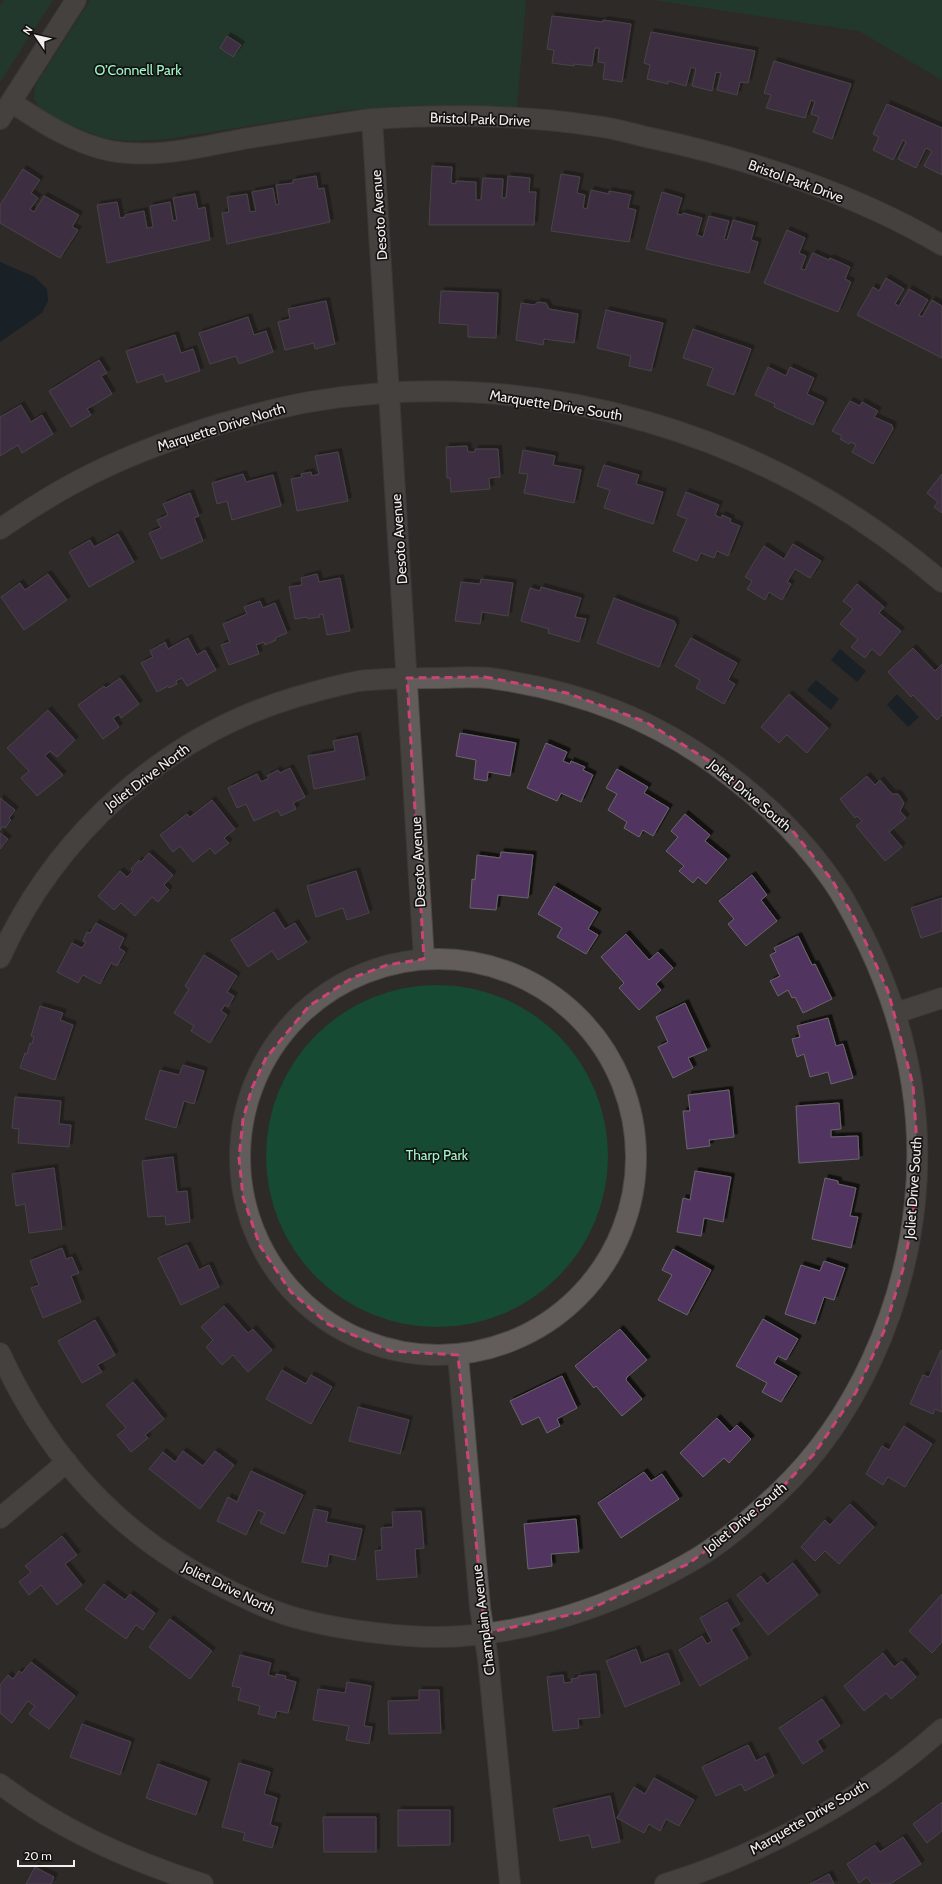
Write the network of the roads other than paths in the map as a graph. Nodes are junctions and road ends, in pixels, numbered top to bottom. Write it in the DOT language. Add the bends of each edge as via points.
graph roads {
  1 [pos="76,0"];
  2 [pos="5,111"];
  3 [pos="372,118"];
  4 [pos="942,246"];
  5 [pos="390,393"];
  6 [pos="0,529"];
  7 [pos="942,582"];
  8 [pos="407,678"];
  9 [pos="0,958"];
  10 [pos="424,959"];
  11 [pos="942,998"];
  12 [pos="896,1013"];
  13 [pos="0,1353"];
  14 [pos="458,1355"];
  15 [pos="67,1462"];
  16 [pos="0,1518"];
  17 [pos="485,1633"];
  18 [pos="942,1729"];
  19 [pos="0,1784"];
  20 [pos="203,1884"];
  21 [pos="510,1884"];
  22 [pos="665,1884"];
  1 -- 2 [label="street"];
  2 -- 3 [label="street, Bristol Park Drive" via="111,151 146,153 194,148"];
  3 -- 4 [label="street, Bristol Park Drive" via="508,118 595,126 675,143 736,159 812,185 899,223"];
  3 -- 5 [label="street, Desoto Avenue"];
  5 -- 6 [label="street, Marquette Drive North" via="313,401 245,417 184,436 78,480"];
  5 -- 7 [label="street, Marquette Drive South" via="445,391 538,399 586,406 686,433 767,466 838,505 883,535"];
  5 -- 8 [label="street, Desoto Avenue"];
  8 -- 9 [label="street, Joliet Drive North" via="330,687 276,703 237,720 176,753 98,814 79,835 30,901"];
  8 -- 10 [label="street, Desoto Avenue"];
  8 -- 12 [label="street, Joliet Drive South" via="485,677 567,693 646,722 711,762 792,830 832,880 855,919"];
  10 -- 14 [label="street" via="462,960 500,968 547,991 589,1027 618,1073 635,1130 633,1195 620,1236 596,1278 552,1320 500,1346"];
  10 -- 14 [label="street" via="387,965 352,978 309,1006 266,1058 252,1088 243,1119 239,1158 243,1197 260,1246 291,1292 328,1324 390,1351"];
  11 -- 12 [label="street"];
  12 -- 17 [label="street, Joliet Drive South" via="913,1085 917,1118 918,1159 912,1224 903,1269 884,1331 856,1392 814,1454 786,1485 730,1534 688,1564 583,1612 544,1623"];
  13 -- 15 [label="street, Joliet Drive North" via="27,1404"];
  14 -- 17 [label="street, Champlain Avenue" via="480,1608"];
  15 -- 16 [label="street"];
  15 -- 17 [label="street, Joliet Drive North" via="82,1483 111,1512 149,1543 192,1572 241,1597 291,1616 354,1631 419,1637"];
  17 -- 21 [label="street, Champlain Avenue"];
  18 -- 22 [label="street, Marquette Drive South" via="852,1796 804,1824 725,1863"];
  19 -- 20 [label="street" via="57,1822 96,1842 141,1863"];
}
